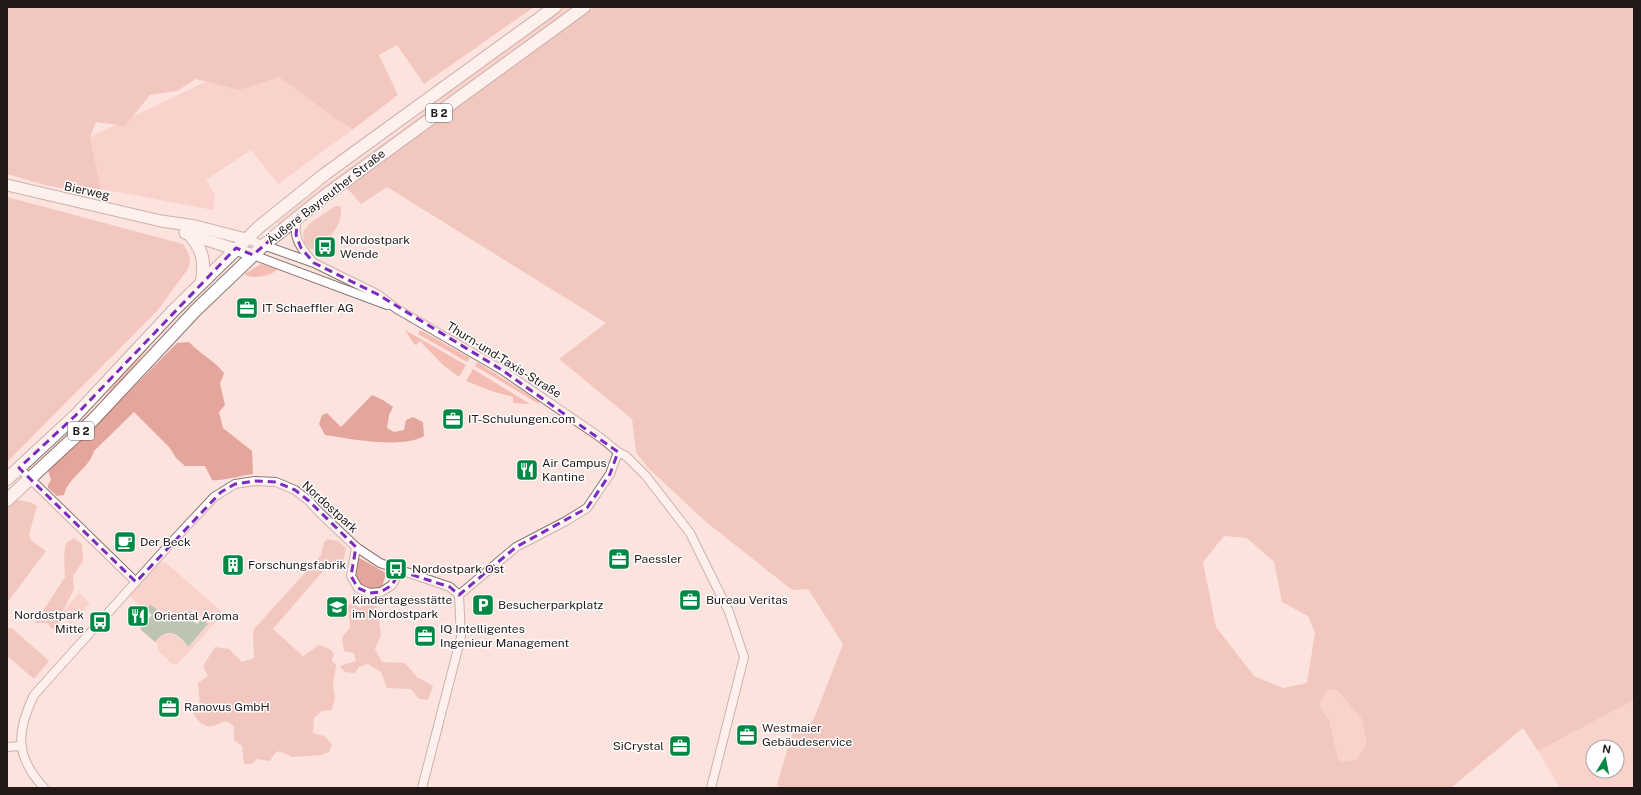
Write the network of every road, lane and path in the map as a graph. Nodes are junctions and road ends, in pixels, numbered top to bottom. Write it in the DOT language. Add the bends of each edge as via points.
graph roads {
  1 [pos="555,7"];
  2 [pos="584,7"];
  3 [pos="7,185"];
  4 [pos="298,216"];
  5 [pos="160,222"];
  6 [pos="190,235"];
  7 [pos="246,238"];
  8 [pos="265,244"];
  9 [pos="236,248"];
  10 [pos="253,255"];
  11 [pos="314,263"];
  12 [pos="202,282"];
  13 [pos="397,309"];
  14 [pos="618,452"];
  15 [pos="18,468"];
  16 [pos="7,479"];
  17 [pos="29,480"];
  18 [pos="7,500"];
  19 [pos="356,547"];
  20 [pos="400,571"];
  21 [pos="136,582"];
  22 [pos="459,594"];
  23 [pos="20,746"];
  24 [pos="7,747"];
  25 [pos="44,788"];
  26 [pos="422,788"];
  27 [pos="711,788"];
  1 -- 7 [label="main road, Äußere Bayreuther Straße / B 2" via="325,174"];
  2 -- 4 [label="main road, Äußere Bayreuther Straße / B 2"];
  3 -- 5 [label="main road, Bierweg"];
  4 -- 8 [label="main road, Äußere Bayreuther Straße / B 2"];
  4 -- 11 [label="street" via="297,242"];
  5 -- 6 [label="main road, Bierweg"];
  5 -- 7 [label="main road, Bierweg" via="195,226"];
  6 -- 9 [label="main road, Bierweg"];
  6 -- 12 [label="main road" via="199,246 203,257"];
  7 -- 8 [label="street, Bierweg"];
  7 -- 9 [label="main road, Äußere Bayreuther Straße / B 2"];
  8 -- 10 [label="main road, Äußere Bayreuther Straße / B 2"];
  8 -- 11 [label="street, Thurn-und-Taxis-Straße"];
  9 -- 10 [label="main road, Bierweg"];
  9 -- 12 [label="main road, Äußere Bayreuther Straße / B 2"];
  10 -- 13 [label="street, Thurn-und-Taxis-Straße"];
  10 -- 17 [label="main road, Äußere Bayreuther Straße / B 2" via="196,310 92,421"];
  11 -- 13 [label="street, Thurn-und-Taxis-Straße" via="377,294"];
  12 -- 15 [label="main road, Äußere Bayreuther Straße / B 2" via="83,408"];
  13 -- 14 [label="street, Thurn-und-Taxis-Straße" via="502,370"];
  14 -- 22 [label="street" via="610,474 587,508 516,547"];
  14 -- 27 [label="street, Thurn-und-Taxis-Straße" via="626,456 646,476 690,533 729,612 744,657"];
  15 -- 16 [label="main road, Äußere Bayreuther Straße / B 2"];
  15 -- 17 [label="street"];
  17 -- 18 [label="main road, Äußere Bayreuther Straße / B 2"];
  17 -- 21 [label="street"];
  19 -- 20 [label="street, Nordostpark"];
  19 -- 20 [label="street, Nordostpark" via="351,576 358,588 369,593 381,592 392,585"];
  19 -- 21 [label="street, Nordostpark" via="295,490 276,482 255,481 235,484 220,492"];
  20 -- 22 [label="street, Nordostpark" via="450,587"];
  21 -- 23 [label="street, Nordostpark" via="34,695 25,714"];
  22 -- 26 [label="street" via="461,637"];
  23 -- 24 [label="street"];
  23 -- 25 [label="street" via="31,772"];
}
